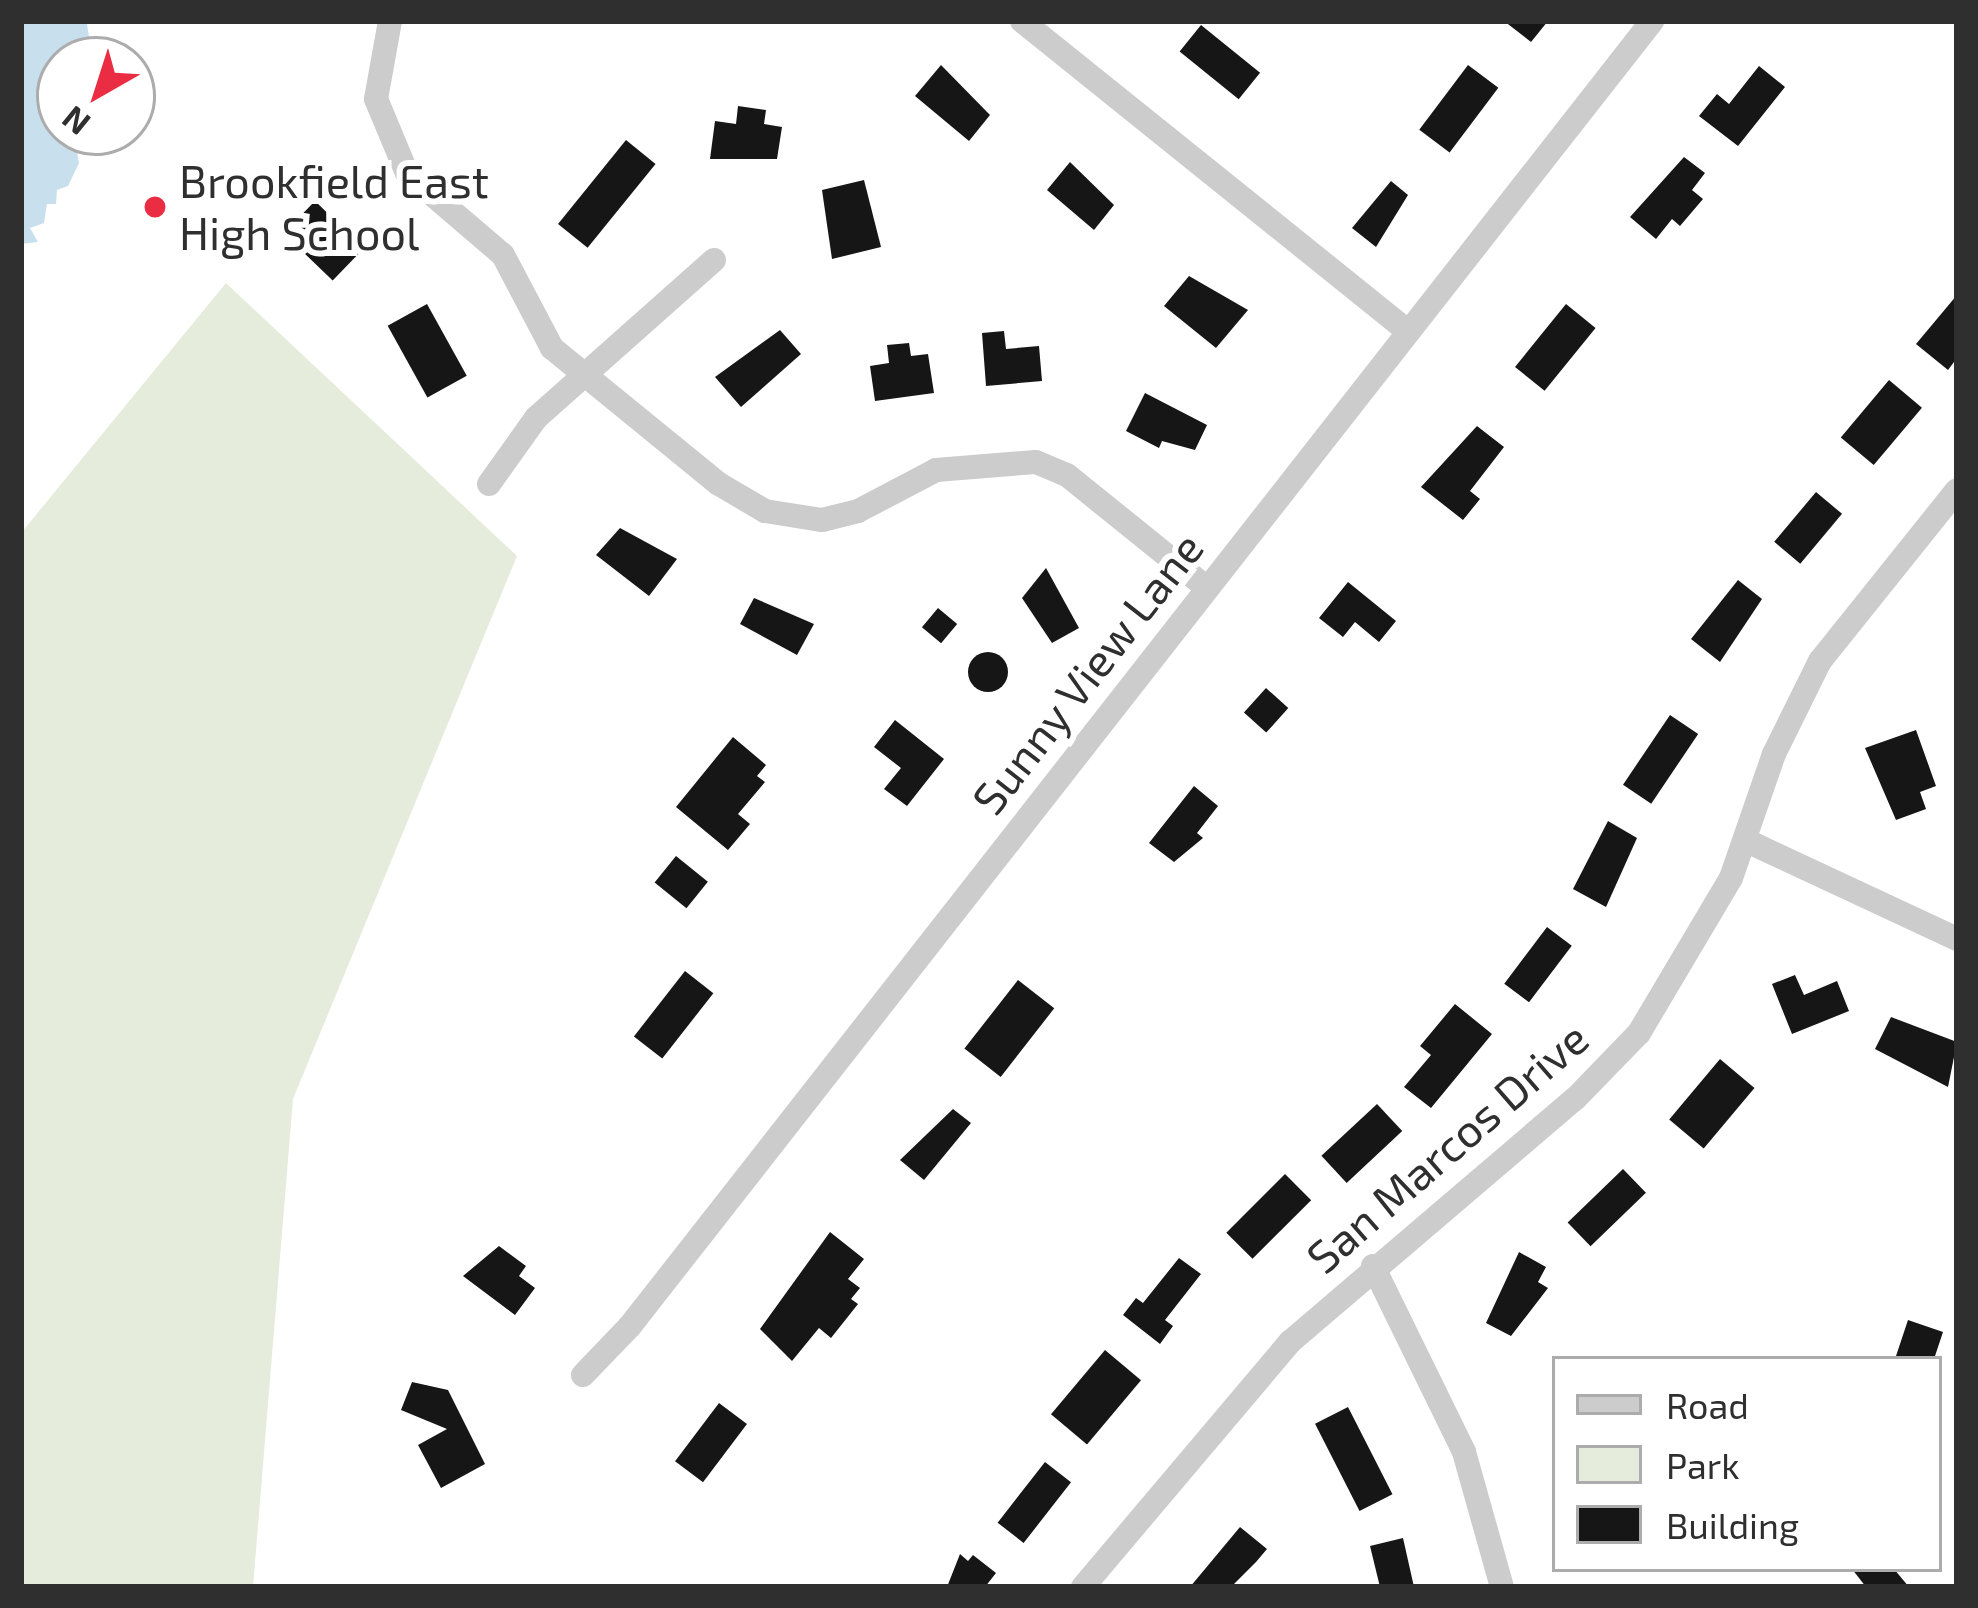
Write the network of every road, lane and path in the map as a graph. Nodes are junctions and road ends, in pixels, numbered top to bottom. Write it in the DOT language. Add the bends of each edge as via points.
graph roads {
  1 [pos="391,21"];
  2 [pos="1022,21"];
  3 [pos="1652,21"];
  4 [pos="714,260"];
  5 [pos="1407,330"];
  6 [pos="581,375"];
  7 [pos="490,484"];
  8 [pos="1957,490"];
  9 [pos="1207,588"];
  10 [pos="1747,841"];
  11 [pos="1957,939"];
  12 [pos="1373,1266"];
  13 [pos="583,1375"];
  14 [pos="1083,1587"];
  15 [pos="1502,1587"];
  1 -- 6 [label="street" via="375,78 393,152 424,191 503,255 541,336"];
  2 -- 5 [label="street"];
  3 -- 5 [label="street, Sunny View Lane"];
  4 -- 6 [label="street"];
  5 -- 9 [label="street, Sunny View Lane"];
  6 -- 7 [label="street" via="514,443"];
  6 -- 9 [label="street" via="765,512 840,517 936,470 1036,462 1067,476"];
  8 -- 10 [label="street, San Marcos Drive" via="1820,661 1781,737"];
  9 -- 13 [label="street, Sunny View Lane"];
  10 -- 11 [label="street"];
  10 -- 12 [label="street, San Marcos Drive" via="1685,966 1606,1070"];
  12 -- 14 [label="street, San Marcos Drive" via="1240,1398"];
  12 -- 15 [label="street" via="1464,1452"];
}
